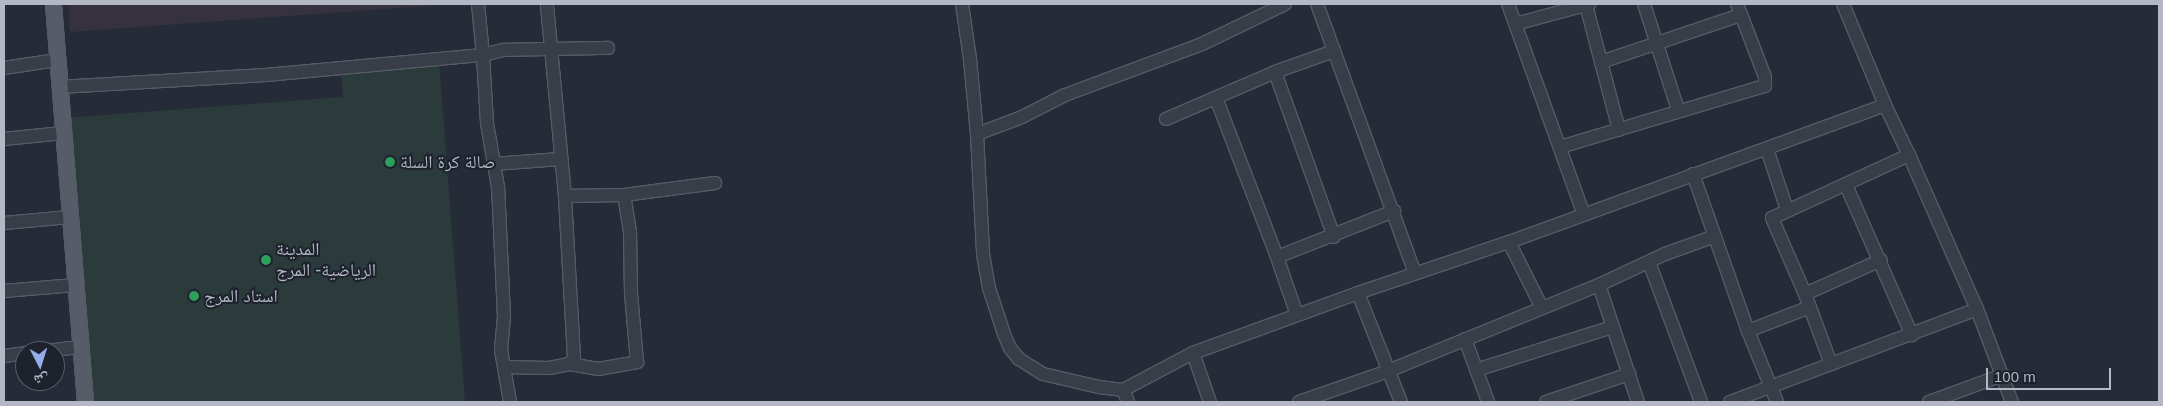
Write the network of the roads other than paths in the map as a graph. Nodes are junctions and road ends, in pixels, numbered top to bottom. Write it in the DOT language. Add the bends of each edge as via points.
graph roads {
  1 [pos="53,4"];
  2 [pos="478,4"];
  3 [pos="547,4"];
  4 [pos="962,4"];
  5 [pos="1285,4"];
  6 [pos="1317,4"];
  7 [pos="1508,4"];
  8 [pos="1588,4"];
  9 [pos="1644,4"];
  10 [pos="1843,4"];
  11 [pos="1739,9"];
  12 [pos="1516,24"];
  13 [pos="1658,44"];
  14 [pos="608,48"];
  15 [pos="552,49"];
  16 [pos="1334,51"];
  17 [pos="483,55"];
  18 [pos="57,60"];
  19 [pos="1601,62"];
  20 [pos="4,68"];
  21 [pos="1275,72"];
  22 [pos="59,87"];
  23 [pos="1216,98"];
  24 [pos="1885,106"];
  25 [pos="1678,110"];
  26 [pos="1166,119"];
  27 [pos="1619,130"];
  28 [pos="63,133"];
  29 [pos="977,134"];
  30 [pos="4,139"];
  31 [pos="1560,147"];
  32 [pos="1767,149"];
  33 [pos="1909,155"];
  34 [pos="560,159"];
  35 [pos="494,164"];
  36 [pos="1693,174"];
  37 [pos="715,183"];
  38 [pos="1846,185"];
  39 [pos="624,195"];
  40 [pos="565,196"];
  41 [pos="1787,210"];
  42 [pos="1394,211"];
  43 [pos="1584,215"];
  44 [pos="70,217"];
  45 [pos="4,223"];
  46 [pos="1334,236"];
  47 [pos="1715,236"];
  48 [pos="1509,242"];
  49 [pos="1277,257"];
  50 [pos="1881,260"];
  51 [pos="1649,262"];
  52 [pos="1415,273"];
  53 [pos="75,285"];
  54 [pos="1599,285"];
  55 [pos="4,291"];
  56 [pos="1358,293"];
  57 [pos="1805,294"];
  58 [pos="1542,308"];
  59 [pos="1810,308"];
  60 [pos="1977,309"];
  61 [pos="1297,316"];
  62 [pos="1612,327"];
  63 [pos="1748,331"];
  64 [pos="1912,335"];
  65 [pos="1466,339"];
  66 [pos="80,347"];
  67 [pos="65,349"];
  68 [pos="1193,353"];
  69 [pos="570,364"];
  70 [pos="1831,364"];
  71 [pos="504,367"];
  72 [pos="1476,370"];
  73 [pos="1388,371"];
  74 [pos="1629,374"];
  75 [pos="2003,375"];
  76 [pos="1770,386"];
  77 [pos="1123,390"];
  78 [pos="1332,390"];
  79 [pos="1935,401"];
  80 [pos="85,402"];
  81 [pos="510,402"];
  82 [pos="1128,402"];
  83 [pos="1210,402"];
  84 [pos="1299,402"];
  85 [pos="1337,402"];
  86 [pos="1401,402"];
  87 [pos="1488,402"];
  88 [pos="1546,402"];
  89 [pos="1638,402"];
  90 [pos="1701,402"];
  91 [pos="1730,402"];
  92 [pos="1777,402"];
  93 [pos="2012,402"];
  1 -- 18 [label="main road"];
  2 -- 17 [label="street"];
  3 -- 15 [label="street"];
  4 -- 29 [label="street"];
  5 -- 29 [label="street" via="1202,44 1074,92"];
  6 -- 16 [label="street"];
  7 -- 12 [label="street"];
  8 -- 12 [label="street"];
  8 -- 19 [label="street"];
  9 -- 13 [label="street"];
  10 -- 24 [label="street"];
  11 -- 13 [label="street"];
  11 -- 25 [label="street" via="1766,84"];
  12 -- 31 [label="street"];
  13 -- 19 [label="street"];
  13 -- 25 [label="street"];
  14 -- 15 [label="street"];
  15 -- 17 [label="street" via="504,50"];
  15 -- 34 [label="street"];
  16 -- 21 [label="street"];
  16 -- 42 [label="street"];
  17 -- 22 [label="street" via="266,75"];
  17 -- 35 [label="street" via="487,123"];
  18 -- 20 [label="street"];
  18 -- 22 [label="main road"];
  19 -- 27 [label="street"];
  21 -- 23 [label="street"];
  21 -- 46 [label="street"];
  22 -- 28 [label="main road"];
  23 -- 26 [label="street"];
  23 -- 49 [label="street"];
  24 -- 32 [label="street"];
  24 -- 33 [label="street"];
  25 -- 27 [label="street"];
  27 -- 31 [label="street"];
  28 -- 30 [label="street"];
  28 -- 44 [label="main road"];
  29 -- 77 [label="street" via="984,262 1010,348 1019,359 1043,374"];
  31 -- 43 [label="street"];
  32 -- 36 [label="street"];
  32 -- 41 [label="street"];
  33 -- 38 [label="street"];
  33 -- 60 [label="street"];
  34 -- 35 [label="street"];
  34 -- 40 [label="street"];
  35 -- 71 [label="street" via="498,187"];
  36 -- 43 [label="street"];
  36 -- 47 [label="street"];
  37 -- 39 [label="street"];
  38 -- 41 [label="street"];
  38 -- 50 [label="street"];
  39 -- 40 [label="street"];
  39 -- 69 [label="street" via="630,232 637,362 598,369"];
  40 -- 69 [label="street" via="575,351"];
  41 -- 57 [label="street" via="1772,219"];
  42 -- 46 [label="street"];
  42 -- 52 [label="street"];
  43 -- 48 [label="street"];
  44 -- 45 [label="street"];
  44 -- 53 [label="main road"];
  46 -- 49 [label="street"];
  47 -- 51 [label="street"];
  47 -- 63 [label="street"];
  48 -- 52 [label="street"];
  48 -- 58 [label="street"];
  49 -- 61 [label="street"];
  50 -- 57 [label="street"];
  50 -- 64 [label="street"];
  51 -- 54 [label="street"];
  51 -- 90 [label="street"];
  52 -- 56 [label="street"];
  53 -- 55 [label="street"];
  53 -- 66 [label="main road"];
  54 -- 58 [label="street"];
  54 -- 62 [label="street"];
  56 -- 61 [label="street"];
  56 -- 73 [label="street"];
  57 -- 59 [label="street"];
  58 -- 65 [label="street"];
  59 -- 63 [label="street"];
  59 -- 70 [label="street"];
  60 -- 64 [label="street"];
  60 -- 75 [label="street"];
  61 -- 68 [label="street"];
  62 -- 72 [label="street"];
  62 -- 74 [label="street"];
  63 -- 76 [label="street"];
  64 -- 70 [label="street"];
  65 -- 72 [label="street"];
  65 -- 73 [label="street"];
  66 -- 67 [label="street"];
  66 -- 80 [label="main road"];
  68 -- 77 [label="street"];
  68 -- 83 [label="street"];
  69 -- 71 [label="street" via="549,368"];
  70 -- 76 [label="street"];
  71 -- 81 [label="street"];
  72 -- 87 [label="street"];
  73 -- 78 [label="street"];
  73 -- 86 [label="street"];
  74 -- 88 [label="street"];
  74 -- 89 [label="street"];
  75 -- 79 [label="street"];
  75 -- 93 [label="street"];
  76 -- 91 [label="street"];
  76 -- 92 [label="street"];
  77 -- 82 [label="street"];
  78 -- 84 [label="street"];
  78 -- 85 [label="street"];
}
